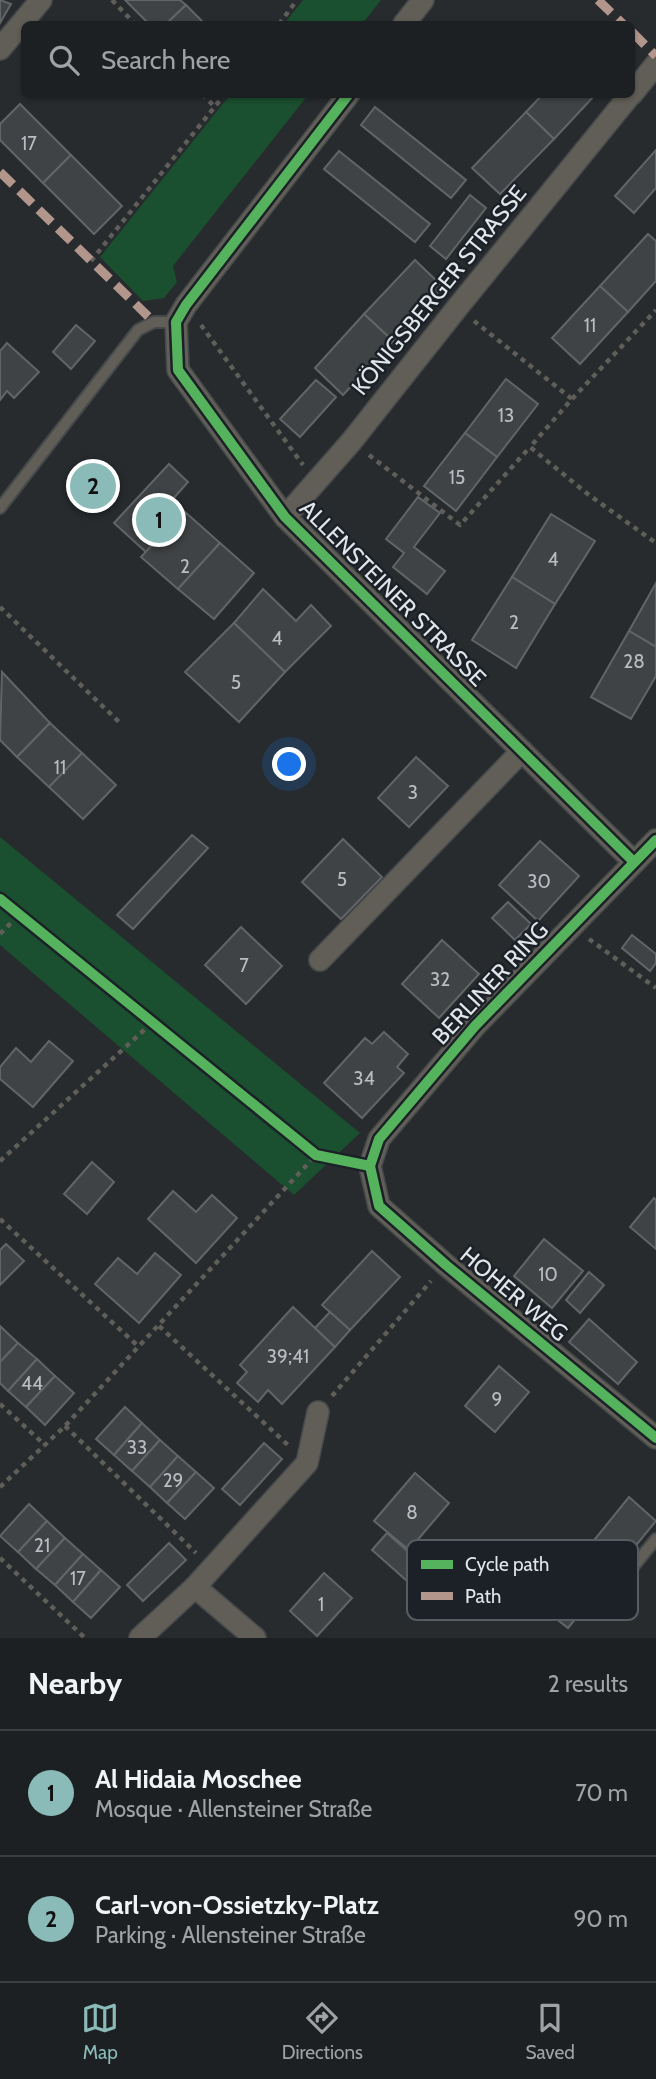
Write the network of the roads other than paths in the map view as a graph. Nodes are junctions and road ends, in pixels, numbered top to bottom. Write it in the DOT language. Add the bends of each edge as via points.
graph roads {
  1 [pos="41,0"];
  2 [pos="423,0"];
  3 [pos="23,21"];
  4 [pos="406,21"];
  5 [pos="21,24"];
  6 [pos="0,49"];
  7 [pos="656,64"];
  8 [pos="635,89"];
  9 [pos="346,98"];
  10 [pos="628,98"];
  11 [pos="181,314"];
  12 [pos="0,508"];
  13 [pos="285,517"];
  14 [pos="522,751"];
  15 [pos="656,840"];
  16 [pos="634,862"];
  17 [pos="320,960"];
  18 [pos="370,1166"];
  19 [pos="318,1412"];
  20 [pos="656,1438"];
  21 [pos="656,1539"];
  22 [pos="638,1561"];
  23 [pos="195,1587"];
  24 [pos="140,1638"];
  25 [pos="255,1638"];
  1 -- 3 [label="street"];
  2 -- 4 [label="street"];
  5 -- 6 [label="street"];
  7 -- 8 [label="street, KÖNIGSBERGER STRASSE"];
  9 -- 11 [label="street"];
  10 -- 13 [label="street, KÖNIGSBERGER STRASSE" via="351,442"];
  11 -- 12 [label="lane" via="138,330"];
  11 -- 13 [label="street, ALLENSTEINER STRASSE" via="178,370"];
  13 -- 14 [label="street, ALLENSTEINER STRASSE"];
  14 -- 16 [label="street, ALLENSTEINER STRASSE"];
  14 -- 17 [label="street"];
  15 -- 16 [label="street, BERLINER RING"];
  16 -- 18 [label="street, BERLINER RING" via="475,1026 379,1139"];
  18 -- 20 [label="street, HOHER WEG" via="379,1206"];
  19 -- 23 [label="street" via="307,1464"];
  21 -- 22 [label="lane"];
  23 -- 24 [label="street"];
  23 -- 25 [label="street"];
}
